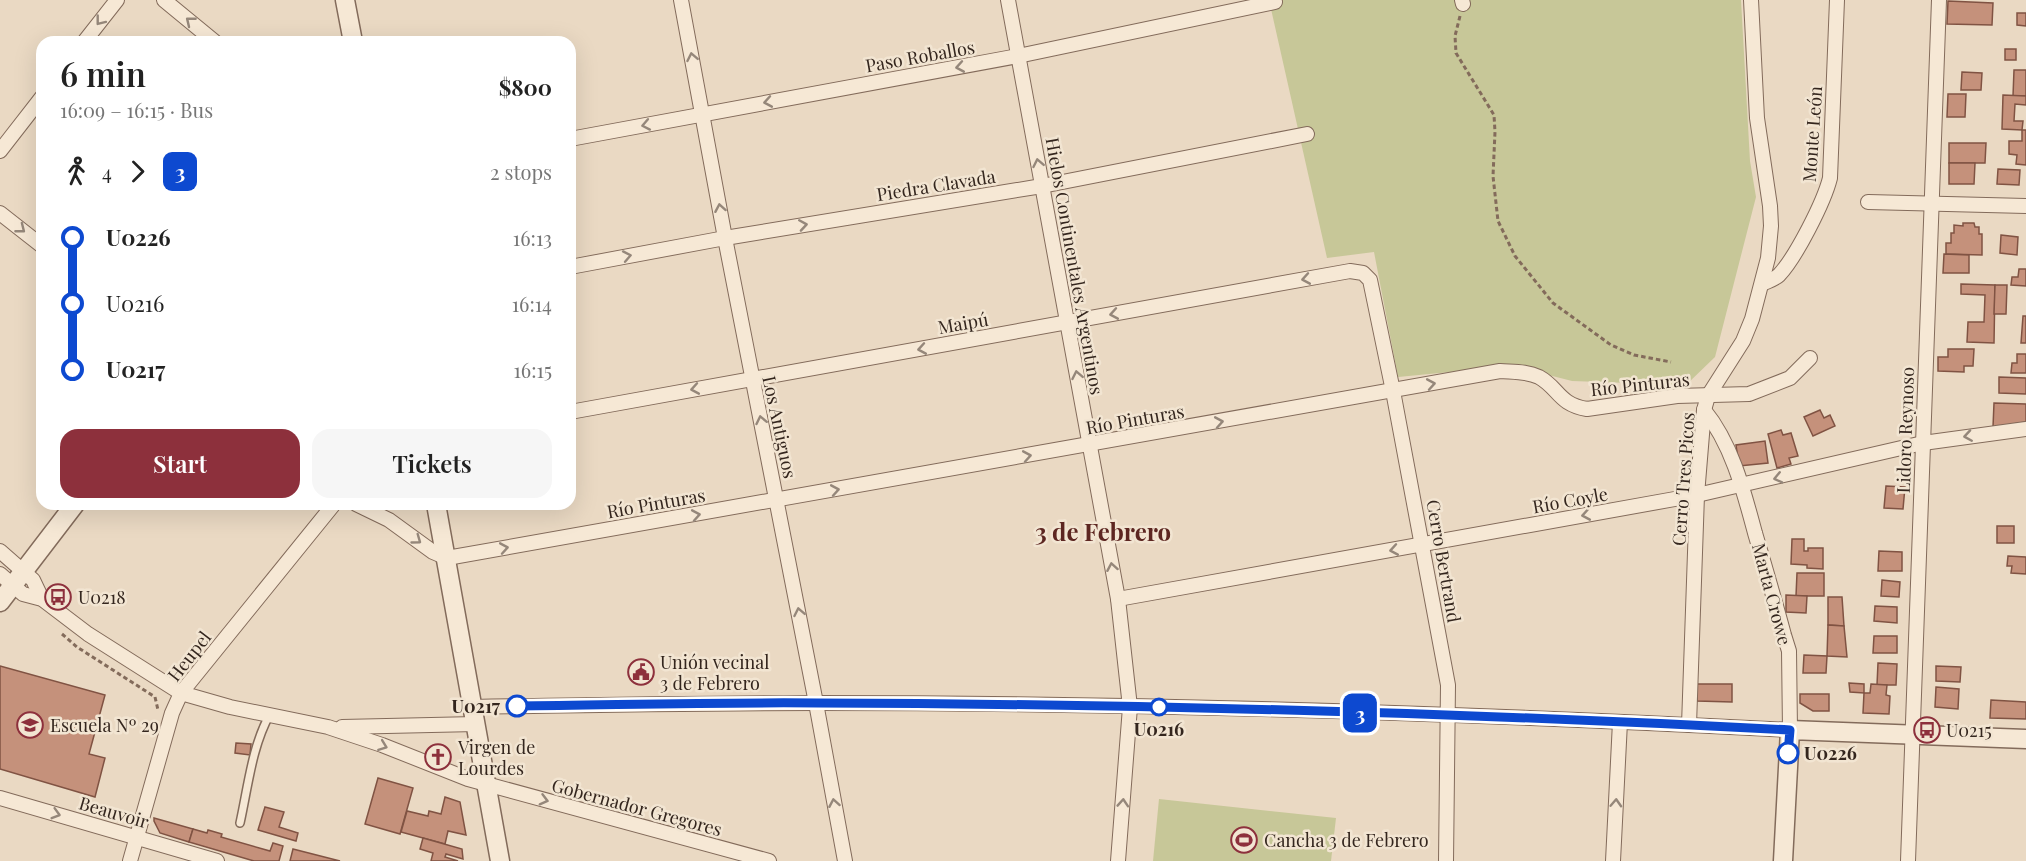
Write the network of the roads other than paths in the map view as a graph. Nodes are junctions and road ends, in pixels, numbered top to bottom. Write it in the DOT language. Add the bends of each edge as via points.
graph roads {
  1 [pos="117,0"];
  2 [pos="164,0"];
  3 [pos="345,0"];
  4 [pos="681,0"];
  5 [pos="1008,0"];
  6 [pos="1751,0"];
  7 [pos="1837,0"];
  8 [pos="1938,0"];
  9 [pos="1275,2"];
  10 [pos="89,36"];
  11 [pos="208,36"];
  12 [pos="352,36"];
  13 [pos="1018,56"];
  14 [pos="36,109"];
  15 [pos="703,114"];
  16 [pos="1306,134"];
  17 [pos="576,138"];
  18 [pos="0,150"];
  19 [pos="1042,186"];
  20 [pos="1868,202"];
  21 [pos="1932,205"];
  22 [pos="2026,206"];
  23 [pos="0,213"];
  24 [pos="725,238"];
  25 [pos="36,241"];
  26 [pos="576,266"];
  27 [pos="1363,273"];
  28 [pos="1762,284"];
  29 [pos="1066,322"];
  30 [pos="1810,358"];
  31 [pos="752,379"];
  32 [pos="1393,391"];
  33 [pos="1708,396"];
  34 [pos="1704,410"];
  35 [pos="576,411"];
  36 [pos="2026,429"];
  37 [pos="1923,444"];
  38 [pos="1090,445"];
  39 [pos="1742,486"];
  40 [pos="1697,495"];
  41 [pos="777,500"];
  42 [pos="70,510"];
  43 [pos="329,510"];
  44 [pos="368,510"];
  45 [pos="382,510"];
  46 [pos="437,510"];
  47 [pos="389,520"];
  48 [pos="1423,545"];
  49 [pos="0,551"];
  50 [pos="447,558"];
  51 [pos="24,570"];
  52 [pos="7,580"];
  53 [pos="42,599"];
  54 [pos="1118,599"];
  55 [pos="0,602"];
  56 [pos="181,693"];
  57 [pos="816,703"];
  58 [pos="1130,707"];
  59 [pos="270,714"];
  60 [pos="474,715"];
  61 [pos="1449,715"];
  62 [pos="1620,722"];
  63 [pos="1689,725"];
  64 [pos="328,727"];
  65 [pos="1790,730"];
  66 [pos="1911,736"];
  67 [pos="2026,739"];
  68 [pos="487,785"];
  69 [pos="0,798"];
  70 [pos="240,823"];
  71 [pos="136,838"];
  72 [pos="130,861"];
  73 [pos="217,861"];
  74 [pos="500,861"];
  75 [pos="769,861"];
  76 [pos="845,861"];
  77 [pos="1118,861"];
  78 [pos="1446,861"];
  79 [pos="1613,861"];
  80 [pos="1783,861"];
  81 [pos="1908,861"];
  1 -- 10 [label="street, one-way"];
  11 -- 2 [label="street, one-way"];
  3 -- 12 [label="street"];
  15 -- 4 [label="street, Los Antiguos, one-way"];
  5 -- 13 [label="street, Hielos Continentales Argentinos"];
  6 -- 28 [label="street, Cerro Tres Picos" via="1757,118 1771,226"];
  7 -- 28 [label="street, Monte León" via="1830,178 1823,199 1790,259 1778,276"];
  8 -- 21 [label="street, Lidoro Reynoso"];
  9 -- 13 [label="street, Paso Roballos"];
  13 -- 15 [label="street, Paso Roballos, one-way"];
  19 -- 13 [label="street, Hielos Continentales Argentinos, one-way"];
  14 -- 18 [label="street"];
  15 -- 17 [label="street, Paso Roballos, one-way"];
  24 -- 15 [label="street, Los Antiguos, one-way"];
  16 -- 19 [label="street, Piedra Clavada"];
  24 -- 19 [label="street, Piedra Clavada, one-way"];
  19 -- 29 [label="street, Hielos Continentales Argentinos"];
  20 -- 21 [label="street"];
  21 -- 22 [label="street"];
  21 -- 37 [label="street, Lidoro Reynoso"];
  23 -- 25 [label="street, one-way"];
  26 -- 24 [label="street, Piedra Clavada, one-way"];
  24 -- 31 [label="street, Los Antiguos"];
  27 -- 29 [label="street, Maipú, one-way" via="1350,271"];
  27 -- 32 [label="street, Cerro Bertrand" via="1370,280"];
  28 -- 33 [label="street, Cerro Tres Picos" via="1743,341"];
  29 -- 31 [label="street, Maipú, one-way"];
  38 -- 29 [label="street, Hielos Continentales Argentinos, one-way"];
  30 -- 33 [label="street, Río Pinturas" via="1790,378 1770,387 1749,394"];
  31 -- 35 [label="street, Maipú, one-way"];
  41 -- 31 [label="street, Los Antiguos, one-way"];
  32 -- 33 [label="street, Río Pinturas, one-way" via="1500,371 1524,372 1540,378 1563,400 1587,409 1677,396"];
  38 -- 32 [label="street, Río Pinturas, one-way"];
  32 -- 48 [label="street, Cerro Bertrand"];
  33 -- 34 [label="street, Cerro Tres Picos"];
  34 -- 39 [label="street, Marta Crowe" via="1725,445"];
  34 -- 40 [label="street, Cerro Tres Picos"];
  36 -- 37 [label="street, Río Coyle, one-way"];
  37 -- 39 [label="street, Río Coyle, one-way"];
  37 -- 66 [label="street, Lidoro Reynoso"];
  41 -- 38 [label="street, Río Pinturas, one-way"];
  54 -- 38 [label="street, Hielos Continentales Argentinos, one-way"];
  39 -- 40 [label="street, Río Coyle"];
  39 -- 65 [label="street, Marta Crowe" via="1789,651"];
  40 -- 48 [label="street, Río Coyle, one-way"];
  40 -- 63 [label="street, Cerro Tres Picos"];
  50 -- 41 [label="street, Río Pinturas, one-way"];
  57 -- 41 [label="street, Los Antiguos, one-way"];
  42 -- 51 [label="street"];
  43 -- 56 [label="street, Heupel"];
  44 -- 47 [label="street"];
  45 -- 47 [label="street"];
  46 -- 50 [label="street"];
  47 -- 50 [label="street, one-way"];
  48 -- 54 [label="street, Río Coyle, one-way"];
  48 -- 61 [label="street, Cerro Bertrand" via="1448,685"];
  49 -- 51 [label="street, Gobernador Gregores"];
  50 -- 60 [label="street"];
  51 -- 52 [label="street"];
  51 -- 53 [label="street, Gobernador Gregores"];
  52 -- 53 [label="street, Gobernador Gregores" via="23,594"];
  52 -- 55 [label="street"];
  53 -- 56 [label="street, Gobernador Gregores" via="88,634"];
  54 -- 58 [label="street, Hielos Continentales Argentinos"];
  56 -- 59 [label="street, Gobernador Gregores"];
  56 -- 71 [label="street, Heupel"];
  57 -- 58 [label="street, Gobernador Gregores"];
  57 -- 60 [label="street, Gobernador Gregores"];
  76 -- 57 [label="street, Los Antiguos, one-way"];
  58 -- 61 [label="street, Gobernador Gregores"];
  77 -- 58 [label="street, Hielos Continentales Argentinos, one-way"];
  59 -- 64 [label="street, Gobernador Gregores"];
  59 -- 70 [label="lane" via="262,727"];
  60 -- 64 [label="street, Gobernador Gregores" via="388,727"];
  60 -- 68 [label="street"];
  61 -- 62 [label="street, Gobernador Gregores"];
  61 -- 78 [label="street, Cerro Bertrand"];
  62 -- 63 [label="street, Gobernador Gregores"];
  79 -- 62 [label="street, one-way"];
  63 -- 65 [label="street, Gobernador Gregores"];
  64 -- 68 [label="street, Gobernador Gregores, one-way"];
  65 -- 66 [label="street"];
  65 -- 80 [label="street, Marta Crowe"];
  66 -- 67 [label="street"];
  66 -- 81 [label="street, Lidoro Reynoso"];
  68 -- 74 [label="street"];
  68 -- 75 [label="street, Gobernador Gregores, one-way"];
  69 -- 71 [label="street, Beauvoir, one-way"];
  71 -- 72 [label="street, Heupel"];
  71 -- 73 [label="street, Beauvoir"];
}
